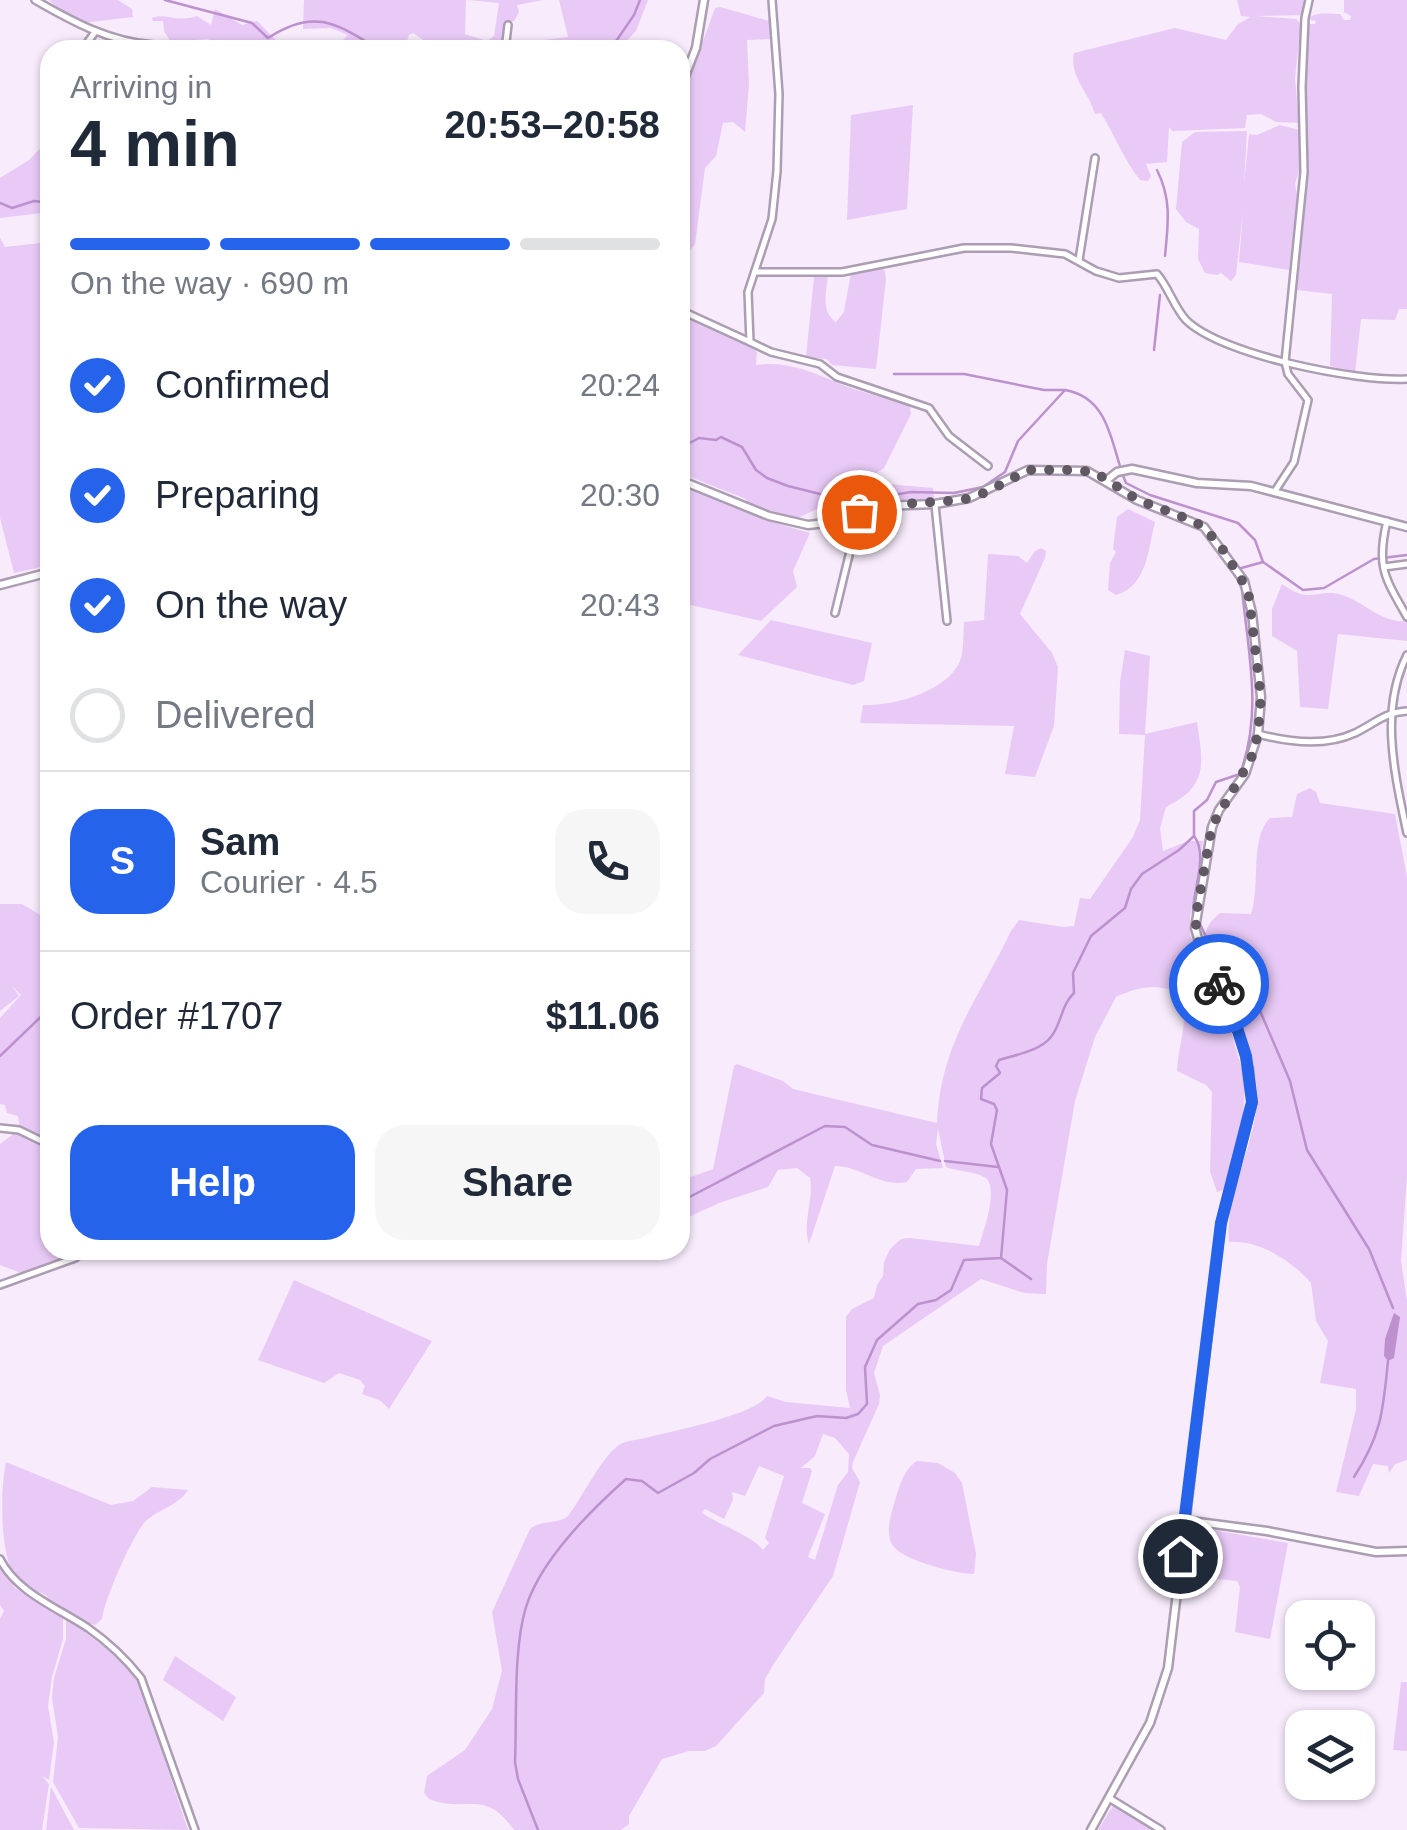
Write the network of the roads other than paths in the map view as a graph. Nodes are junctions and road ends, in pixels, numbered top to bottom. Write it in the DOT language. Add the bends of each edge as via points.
graph roads {
  1 [pos="36,0"];
  2 [pos="704,0"];
  3 [pos="772,0"];
  4 [pos="1309,0"];
  5 [pos="508,25"];
  6 [pos="95,32"];
  7 [pos="89,40"];
  8 [pos="130,40"];
  9 [pos="506,40"];
  10 [pos="690,62"];
  11 [pos="1095,158"];
  12 [pos="1078,260"];
  13 [pos="755,272"];
  14 [pos="690,315"];
  15 [pos="750,342"];
  16 [pos="1285,362"];
  17 [pos="1407,379"];
  18 [pos="988,466"];
  19 [pos="1110,476"];
  20 [pos="690,484"];
  21 [pos="1276,491"];
  22 [pos="935,504"];
  23 [pos="859,512"];
  24 [pos="1387,521"];
  25 [pos="1407,527"];
  26 [pos="1407,564"];
  27 [pos="1383,565"];
  28 [pos="40,575"];
  29 [pos="0,585"];
  30 [pos="835,613"];
  31 [pos="1407,616"];
  32 [pos="948,621"];
  33 [pos="1407,655"];
  34 [pos="1407,711"];
  35 [pos="1391,712"];
  36 [pos="1258,734"];
  37 [pos="1407,834"];
  38 [pos="0,1128"];
  39 [pos="40,1141"];
  40 [pos="70,1260"];
  41 [pos="0,1286"];
  42 [pos="1184,1520"];
  43 [pos="1407,1551"];
  44 [pos="0,1559"];
  45 [pos="1109,1798"];
  46 [pos="195,1830"];
  47 [pos="1091,1830"];
  48 [pos="1161,1830"];
  1 -- 6 [label="street"];
  2 -- 10 [label="main road"];
  3 -- 13 [label="street" via="777,171 772,219"];
  4 -- 16 [label="street" via="1304,172"];
  5 -- 9 [label="street"];
  6 -- 7 [label="street"];
  6 -- 8 [label="street"];
  11 -- 12 [label="street"];
  12 -- 13 [label="street" via="1037,248 964,248 842,272"];
  12 -- 16 [label="street" via="1119,278 1157,274 1185,319 1212,337"];
  13 -- 15 [label="street" via="748,292"];
  14 -- 15 [label="street"];
  15 -- 18 [label="street" via="929,408 949,436"];
  16 -- 17 [label="street"];
  16 -- 21 [label="street" via="1308,400 1294,462"];
  19 -- 21 [label="main road" via="1126,469"];
  19 -- 22 [label="main road" via="1028,470 976,496"];
  19 -- 36 [label="main road" via="1138,500 1204,527 1238,570 1252,613"];
  20 -- 23 [label="main road" via="798,524 824,525"];
  21 -- 24 [label="main road"];
  22 -- 23 [label="main road"];
  22 -- 32 [label="street"];
  23 -- 30 [label="street"];
  24 -- 25 [label="main road"];
  24 -- 27 [label="street"];
  26 -- 27 [label="street"];
  27 -- 31 [label="street"];
  28 -- 29 [label="main road"];
  33 -- 35 [label="street"];
  34 -- 35 [label="street"];
  35 -- 36 [label="street" via="1336,739 1286,742"];
  35 -- 37 [label="street" via="1394,776"];
  36 -- 42 [label="main road" via="1245,774 1214,821 1196,915 1203,956 1239,1034 1252,1102 1221,1223"];
  38 -- 39 [label="street"];
  40 -- 41 [label="street"];
  42 -- 43 [label="main road" via="1376,1552"];
  42 -- 45 [label="main road" via="1170,1658 1159,1700"];
  44 -- 46 [label="street" via="11,1578 98,1636 141,1678"];
  45 -- 47 [label="main road"];
  45 -- 48 [label="street"];
}
